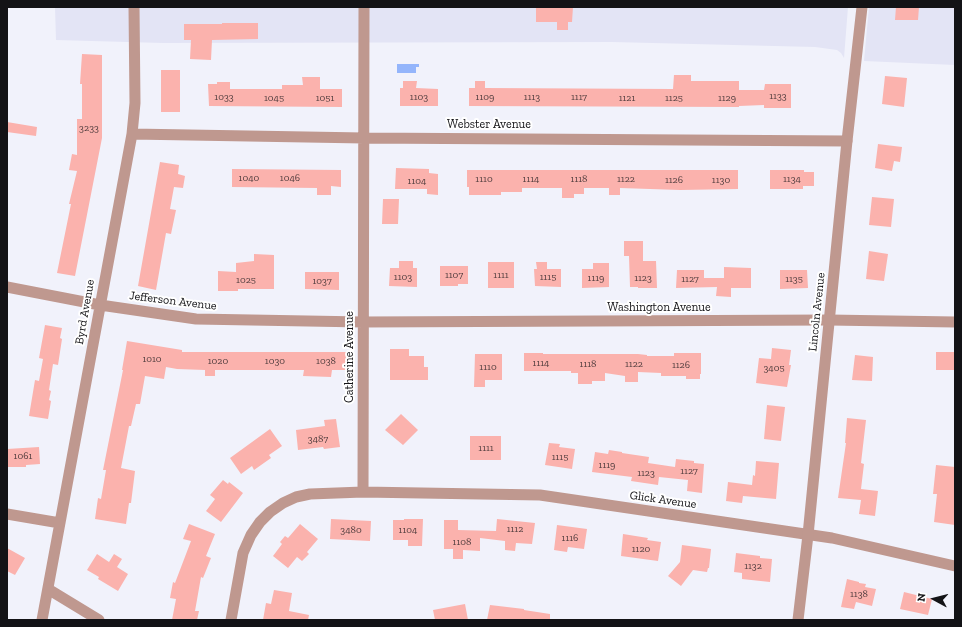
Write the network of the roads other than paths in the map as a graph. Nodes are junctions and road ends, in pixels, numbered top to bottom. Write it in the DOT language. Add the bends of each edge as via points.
graph roads {
  1 [pos="134,7"];
  2 [pos="364,7"];
  3 [pos="862,7"];
  4 [pos="132,134"];
  5 [pos="364,138"];
  6 [pos="847,141"];
  7 [pos="7,286"];
  8 [pos="100,305"];
  9 [pos="829,320"];
  10 [pos="363,322"];
  11 [pos="955,322"];
  12 [pos="363,492"];
  13 [pos="7,514"];
  14 [pos="60,523"];
  15 [pos="808,534"];
  16 [pos="955,566"];
  17 [pos="48,589"];
  18 [pos="42,620"];
  19 [pos="99,620"];
  20 [pos="231,620"];
  21 [pos="798,620"];
  1 -- 4 [label="street, Byrd Avenue" via="135,103"];
  2 -- 5 [label="street, Catherine Avenue"];
  3 -- 6 [label="street, Lincoln Avenue"];
  4 -- 5 [label="street, Webster Avenue"];
  4 -- 8 [label="street, Byrd Avenue"];
  5 -- 6 [label="street, Webster Avenue"];
  5 -- 10 [label="street, Catherine Avenue"];
  6 -- 9 [label="street, Lincoln Avenue"];
  7 -- 8 [label="street, Jefferson Avenue"];
  8 -- 10 [label="street, Jefferson Avenue" via="196,319"];
  8 -- 14 [label="street, Byrd Avenue"];
  9 -- 10 [label="street, Washington Avenue"];
  9 -- 11 [label="street, Washington Avenue"];
  9 -- 15 [label="street, Lincoln Avenue"];
  10 -- 12 [label="street, Catherine Avenue"];
  12 -- 15 [label="street, Glick Avenue" via="540,494"];
  12 -- 20 [label="street" via="296,497 270,512 251,535 243,553"];
  13 -- 14 [label="street"];
  14 -- 17 [label="street, Byrd Avenue"];
  15 -- 16 [label="street, Glick Avenue"];
  15 -- 21 [label="street, Lincoln Avenue"];
  17 -- 18 [label="street, Byrd Avenue"];
  17 -- 19 [label="street"];
}
